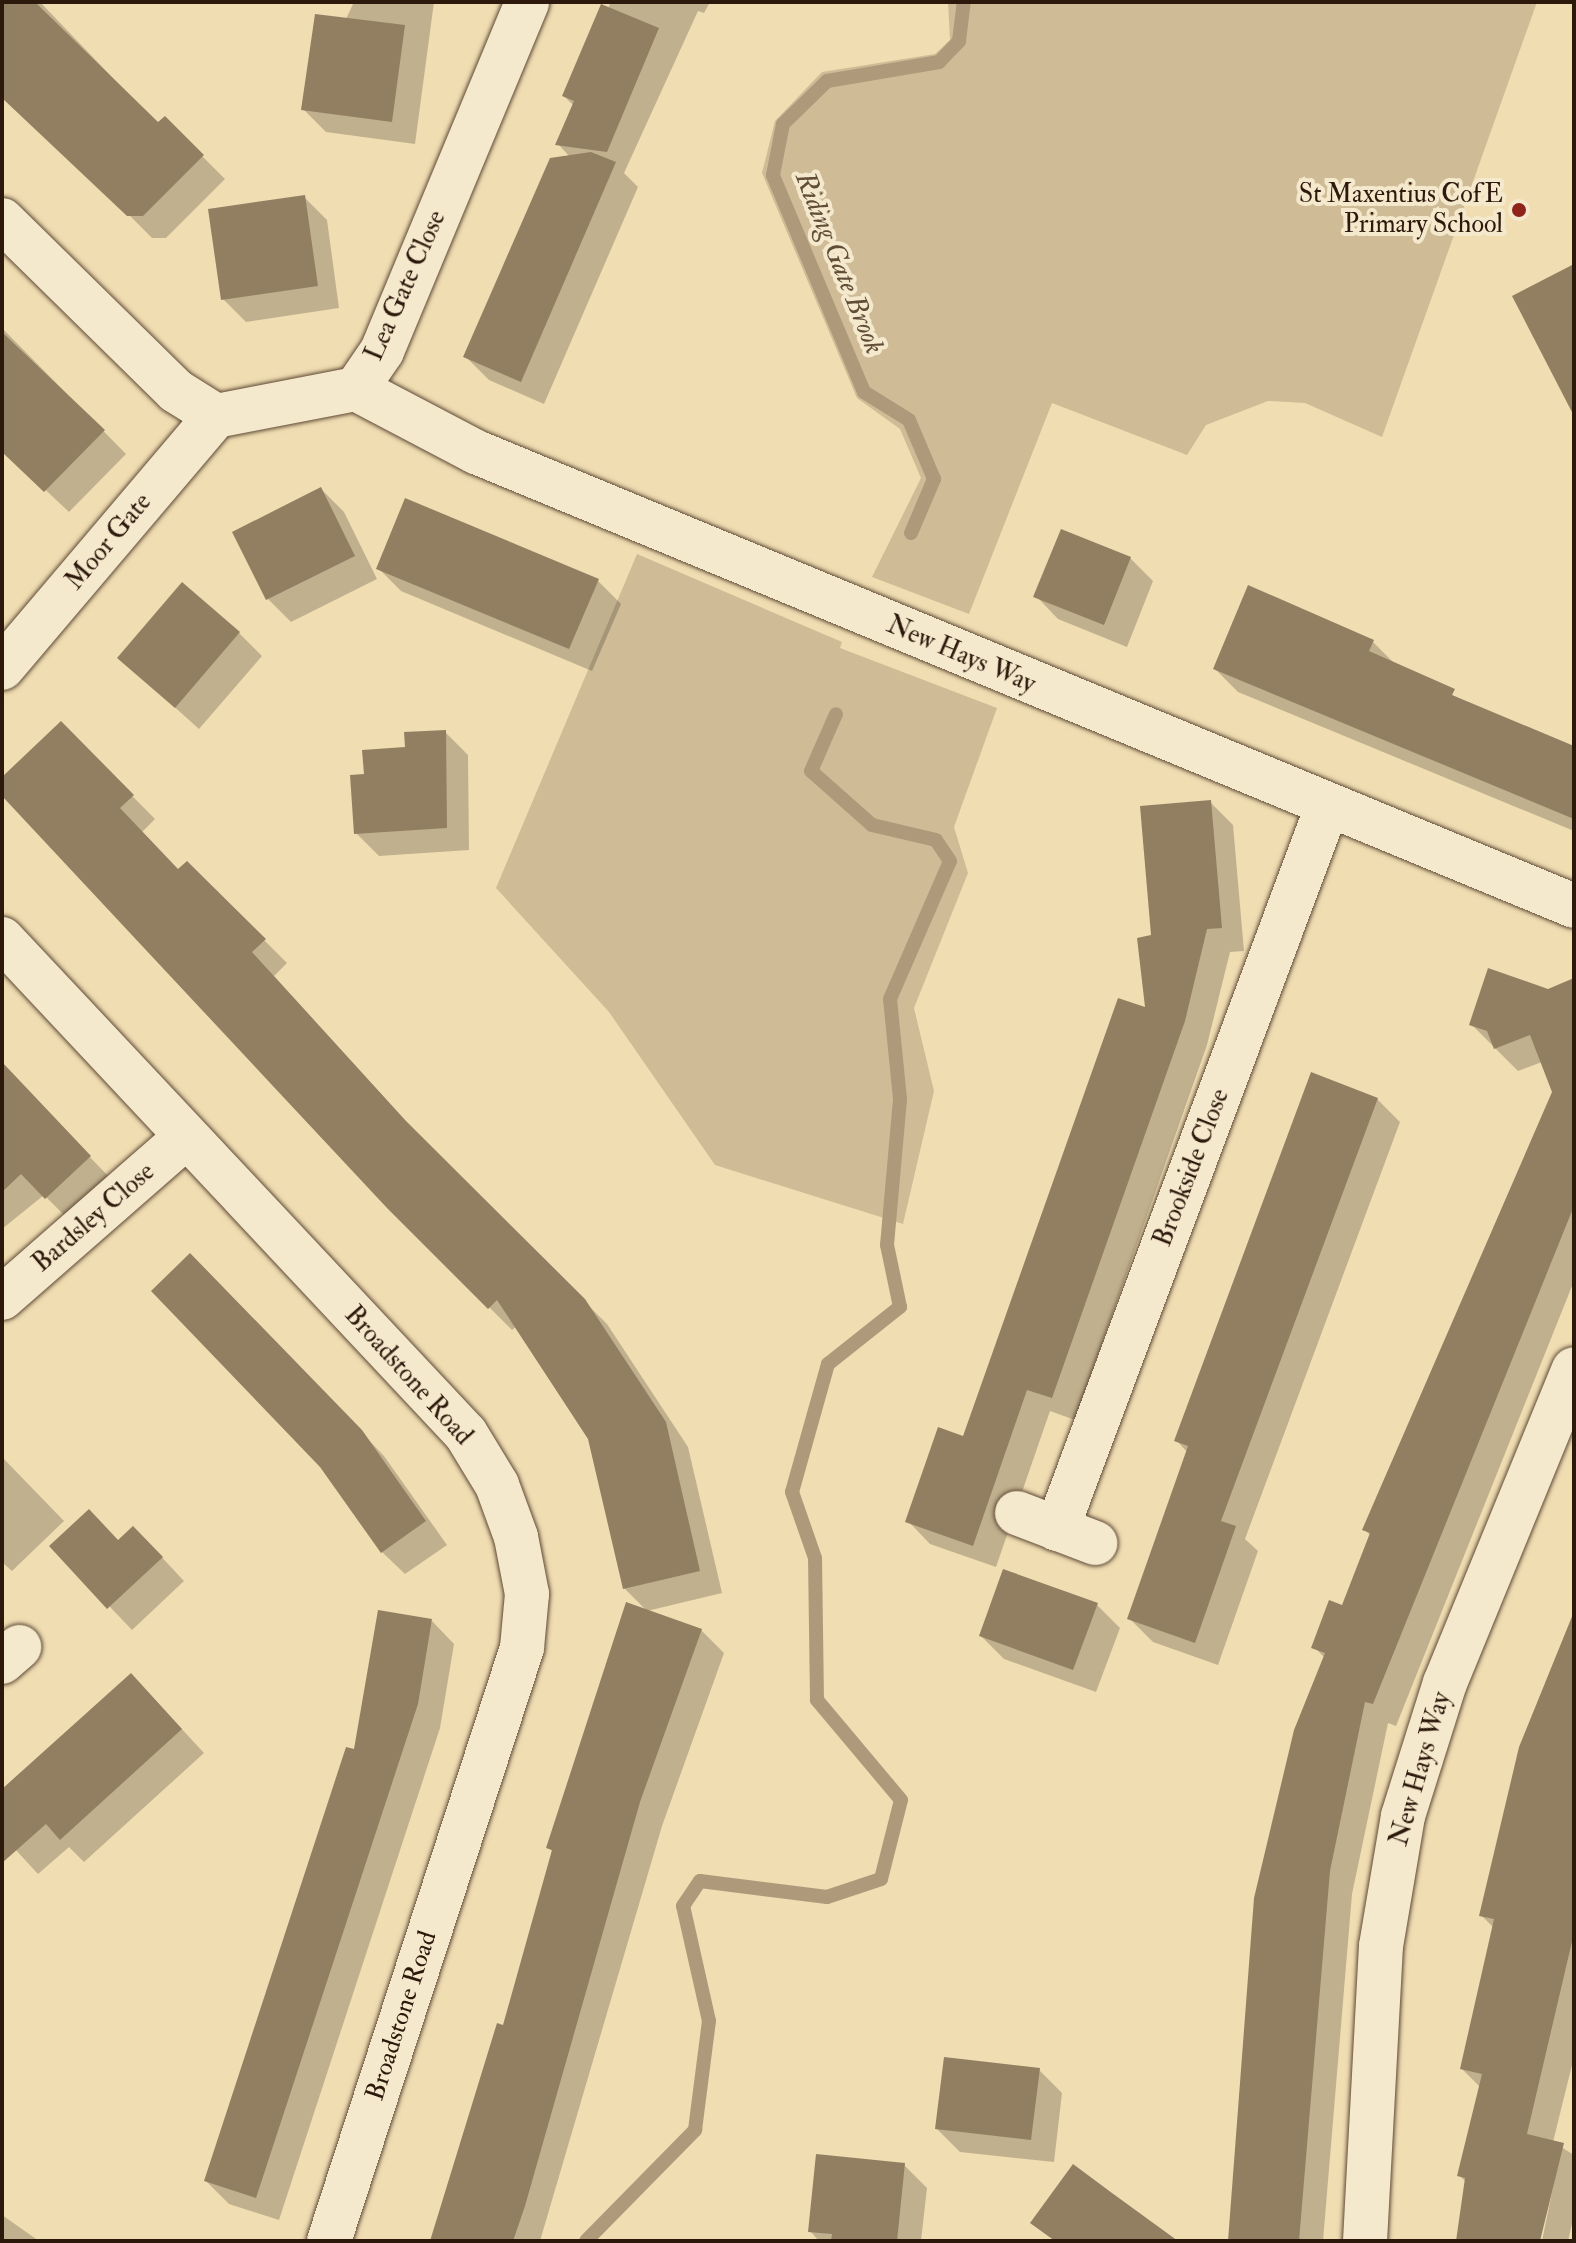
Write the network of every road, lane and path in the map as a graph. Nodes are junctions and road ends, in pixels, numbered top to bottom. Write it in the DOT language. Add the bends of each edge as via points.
graph roads {
  1 [pos="527,2"];
  2 [pos="2,220"];
  3 [pos="356,389"];
  4 [pos="216,416"];
  5 [pos="2,668"];
  6 [pos="1327,807"];
  7 [pos="1574,906"];
  8 [pos="2,939"];
  9 [pos="185,1138"];
  10 [pos="2,1298"];
  11 [pos="1574,1369"];
  12 [pos="1017,1513"];
  13 [pos="329,2241"];
  14 [pos="1365,2241"];
  1 -- 3 [label="street, Lea Gate Close" via="382,351"];
  2 -- 4 [label="street" via="176,391"];
  3 -- 4 [label="street, Lea Gate Close"];
  3 -- 6 [label="street, New Hays Way" via="476,452"];
  4 -- 5 [label="street, Moor Gate"];
  6 -- 7 [label="street, New Hays Way"];
  6 -- 12 [label="street, Brookside Close" via="1076,1536"];
  8 -- 9 [label="street, Broadstone Road"];
  9 -- 10 [label="street, Bardsley Close"];
  9 -- 13 [label="street, Broadstone Road" via="466,1434 502,1498 527,1594 522,1648"];
  11 -- 14 [label="street, New Hays Way" via="1445,1683 1403,1816 1381,1946"];
}
